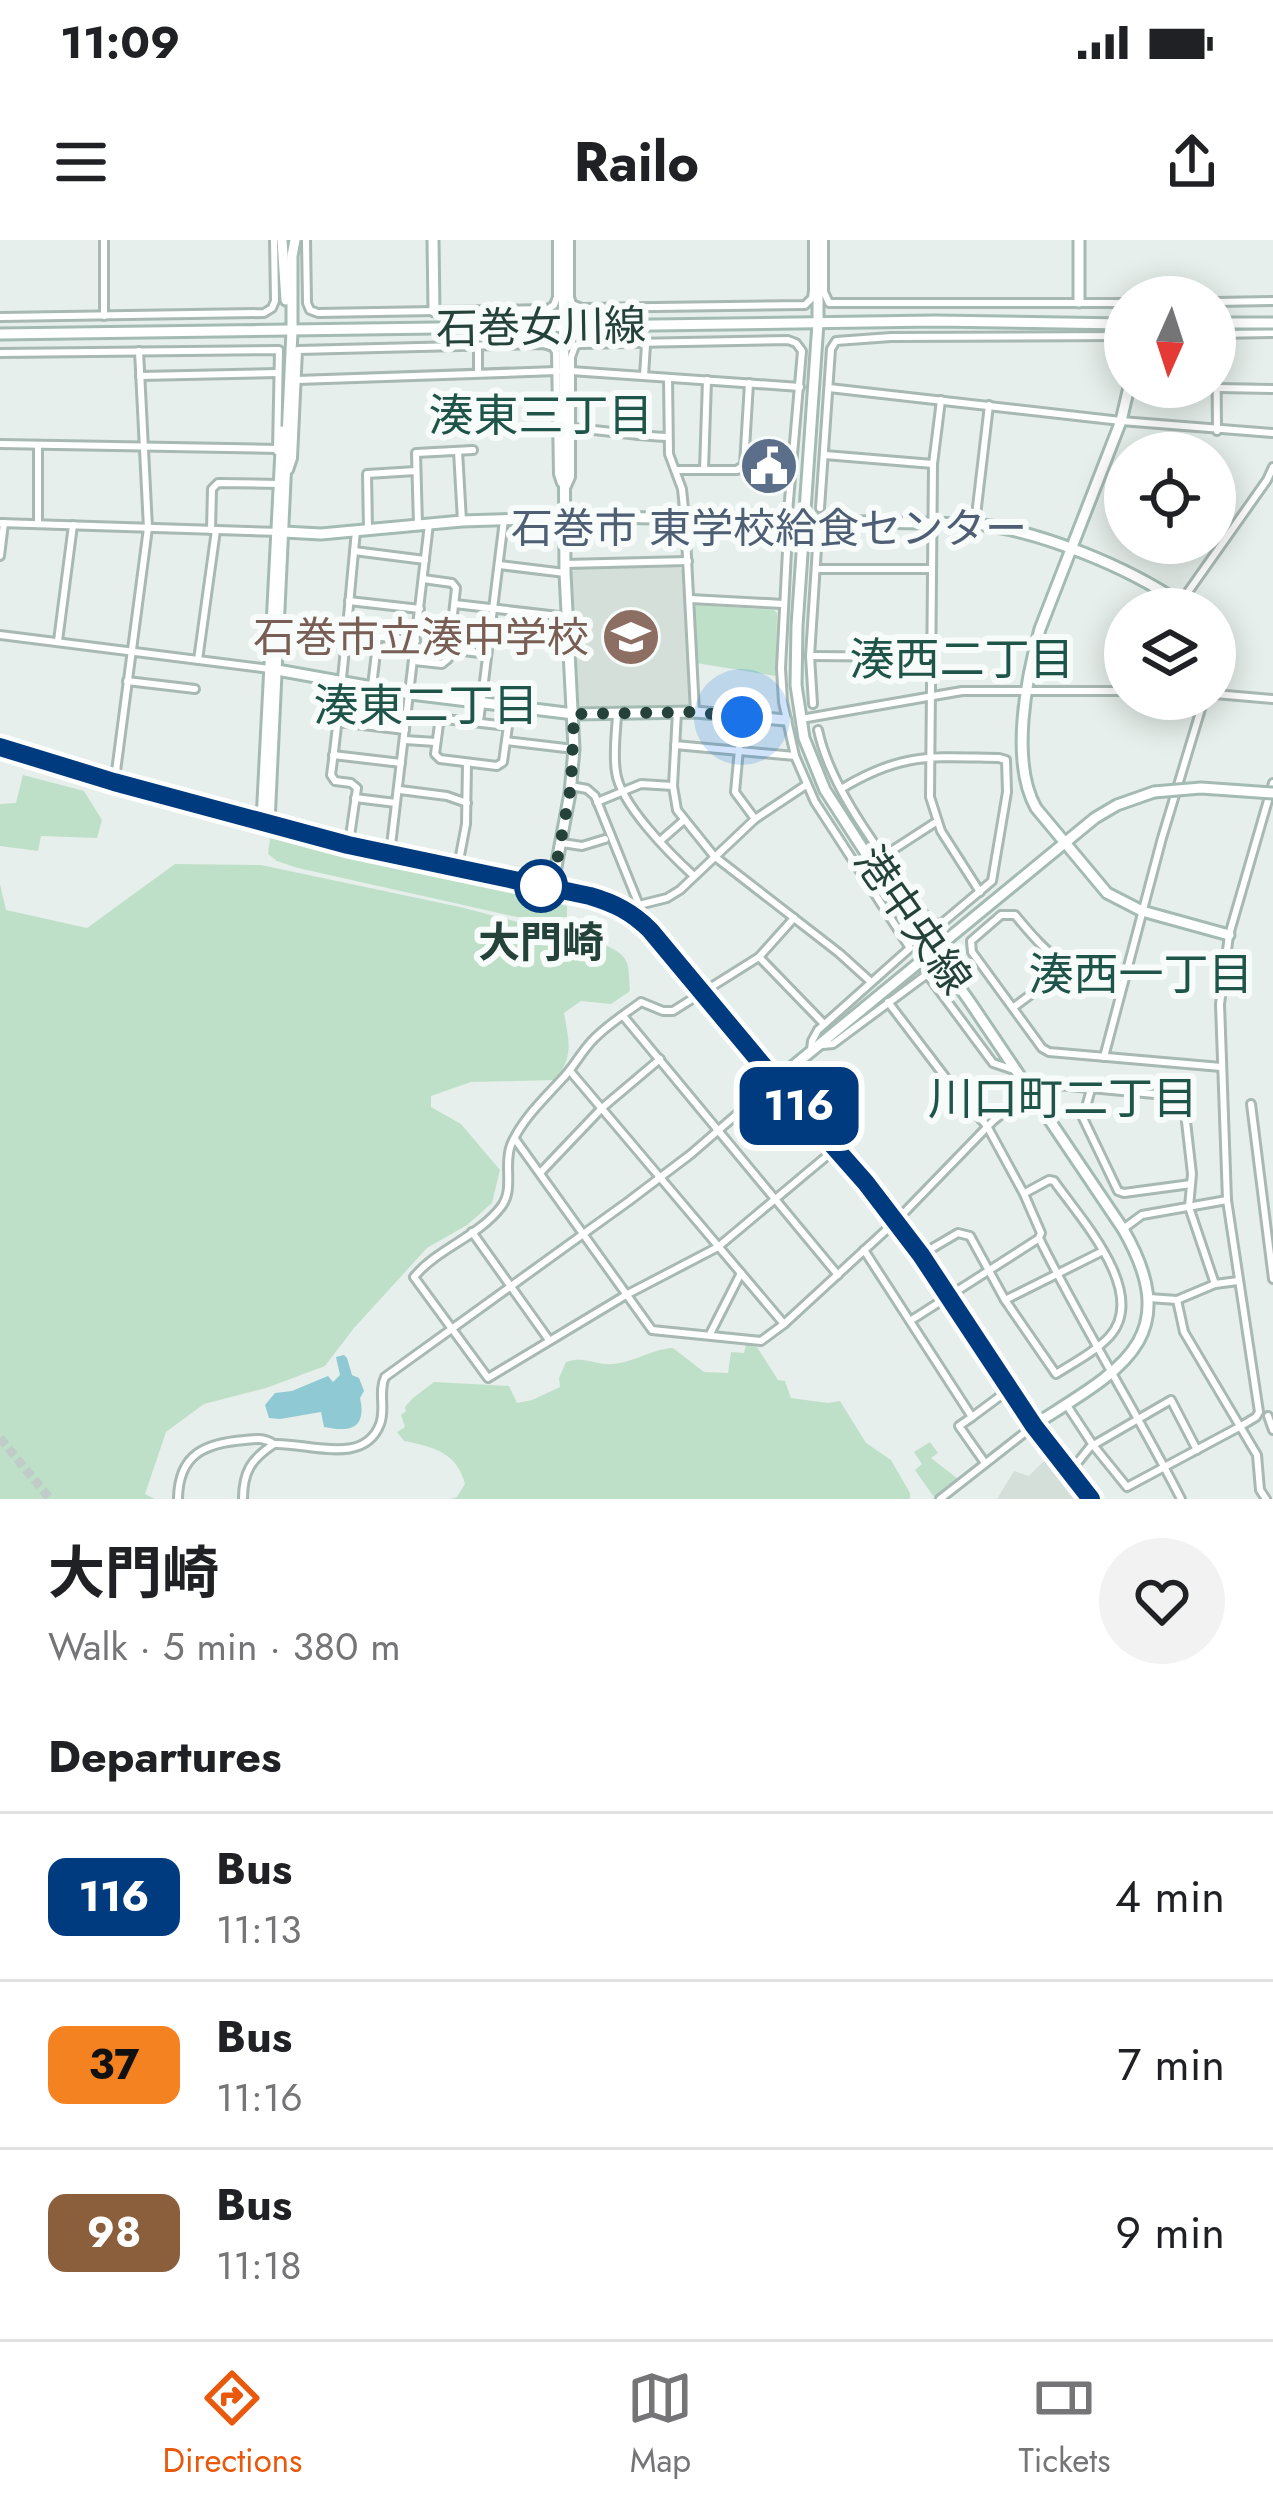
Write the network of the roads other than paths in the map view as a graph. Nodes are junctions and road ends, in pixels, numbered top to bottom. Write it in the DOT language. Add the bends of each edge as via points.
graph roads {
  1 [pos="104,240"];
  2 [pos="278,240"];
  3 [pos="295,240"];
  4 [pos="306,240"];
  5 [pos="433,240"];
  6 [pos="563,240"];
  7 [pos="818,240"];
  8 [pos="1078,240"];
  9 [pos="1273,301"];
  10 [pos="1079,302"];
  11 [pos="1236,302"];
  12 [pos="1104,303"];
  13 [pos="434,311"];
  14 [pos="104,316"];
  15 [pos="0,317"];
  16 [pos="818,323"];
  17 [pos="1236,323"];
  18 [pos="1273,323"];
  19 [pos="1104,324"];
  20 [pos="563,327"];
  21 [pos="290,331"];
  22 [pos="1273,333"];
  23 [pos="0,334"];
  24 [pos="1236,334"];
  25 [pos="1104,336"];
  26 [pos="646,344"];
  27 [pos="478,346"];
  28 [pos="139,351"];
  29 [pos="0,353"];
  30 [pos="557,371"];
  31 [pos="571,371"];
  32 [pos="278,373"];
  33 [pos="478,373"];
  34 [pos="140,376"];
  35 [pos="644,376"];
  36 [pos="668,377"];
  37 [pos="296,380"];
  38 [pos="707,380"];
  39 [pos="749,383"];
  40 [pos="800,387"];
  41 [pos="829,388"];
  42 [pos="1236,388"];
  43 [pos="1273,388"];
  44 [pos="941,400"];
  45 [pos="988,405"];
  46 [pos="1124,408"];
  47 [pos="1218,408"];
  48 [pos="1121,421"];
  49 [pos="571,428"];
  50 [pos="1217,430"];
  51 [pos="1273,434"];
  52 [pos="667,437"];
  53 [pos="0,444"];
  54 [pos="38,445"];
  55 [pos="144,446"];
  56 [pos="277,449"];
  57 [pos="473,450"];
  58 [pos="458,451"];
  59 [pos="825,455"];
  60 [pos="934,464"];
  61 [pos="1273,467"];
  62 [pos="675,470"];
  63 [pos="704,470"];
  64 [pos="416,471"];
  65 [pos="282,480"];
  66 [pos="564,492"];
  67 [pos="820,508"];
  68 [pos="788,512"];
  69 [pos="565,518"];
  70 [pos="685,519"];
  71 [pos="504,520"];
  72 [pos="804,520"];
  73 [pos="462,521"];
  74 [pos="932,522"];
  75 [pos="2,523"];
  76 [pos="38,524"];
  77 [pos="424,524"];
  78 [pos="975,524"];
  79 [pos="74,525"];
  80 [pos="148,528"];
  81 [pos="213,530"];
  82 [pos="362,530"];
  83 [pos="788,531"];
  84 [pos="280,532"];
  85 [pos="818,532"];
  86 [pos="354,550"];
  87 [pos="1070,550"];
  88 [pos="0,556"];
  89 [pos="425,560"];
  90 [pos="688,561"];
  91 [pos="499,565"];
  92 [pos="565,568"];
  93 [pos="815,569"];
  94 [pos="932,569"];
  95 [pos="423,579"];
  96 [pos="1152,588"];
  97 [pos="1191,588"];
  98 [pos="690,599"];
  99 [pos="349,601"];
  100 [pos="455,604"];
  101 [pos="783,604"];
  102 [pos="420,609"];
  103 [pos="493,609"];
  104 [pos="567,617"];
  105 [pos="349,633"];
  106 [pos="0,635"];
  107 [pos="378,636"];
  108 [pos="416,641"];
  109 [pos="58,642"];
  110 [pos="449,649"];
  111 [pos="130,651"];
  112 [pos="488,654"];
  113 [pos="810,656"];
  114 [pos="931,657"];
  115 [pos="198,660"];
  116 [pos="414,661"];
  117 [pos="273,669"];
  118 [pos="127,681"];
  119 [pos="342,681"];
  120 [pos="372,687"];
  121 [pos="196,689"];
  122 [pos="1028,690"];
  123 [pos="1104,691"];
  124 [pos="411,694"];
  125 [pos="931,695"];
  126 [pos="1236,696"];
  127 [pos="1273,699"];
  128 [pos="482,702"];
  129 [pos="813,704"];
  130 [pos="677,712"];
  131 [pos="695,712"];
  132 [pos="574,714"];
  133 [pos="617,715"];
  134 [pos="742,717"];
  135 [pos="786,720"];
  136 [pos="800,720"];
  137 [pos="1198,720"];
  138 [pos="337,722"];
  139 [pos="479,722"];
  140 [pos="405,730"];
  141 [pos="818,730"];
  142 [pos="405,740"];
  143 [pos="506,741"];
  144 [pos="436,742"];
  145 [pos="675,745"];
  146 [pos="0,747"];
  147 [pos="574,749"];
  148 [pos="740,752"];
  149 [pos="334,755"];
  150 [pos="794,756"];
  151 [pos="930,757"];
  152 [pos="401,763"];
  153 [pos="467,763"];
  154 [pos="114,782"];
  155 [pos="1273,783"];
  156 [pos="806,785"];
  157 [pos="571,786"];
  158 [pos="673,786"];
  159 [pos="841,789"];
  160 [pos="398,790"];
  161 [pos="622,792"];
  162 [pos="1273,793"];
  163 [pos="355,798"];
  164 [pos="467,802"];
  165 [pos="597,802"];
  166 [pos="396,803"];
  167 [pos="755,818"];
  168 [pos="684,820"];
  169 [pos="266,822"];
  170 [pos="936,822"];
  171 [pos="605,838"];
  172 [pos="659,841"];
  173 [pos="560,842"];
  174 [pos="1064,843"];
  175 [pos="348,845"];
  176 [pos="390,855"];
  177 [pos="885,855"];
  178 [pos="715,856"];
  179 [pos="458,869"];
  180 [pos="694,876"];
  181 [pos="552,888"];
  182 [pos="980,892"];
  183 [pos="636,909"];
  184 [pos="1142,911"];
  185 [pos="794,919"];
  186 [pos="1229,935"];
  187 [pos="932,949"];
  188 [pos="759,957"];
  189 [pos="1059,962"];
  190 [pos="871,982"];
  191 [pos="1122,984"];
  192 [pos="702,992"];
  193 [pos="888,1002"];
  194 [pos="1014,1007"];
  195 [pos="625,1017"];
  196 [pos="824,1024"];
  197 [pos="815,1047"];
  198 [pos="1104,1057"];
  199 [pos="660,1059"];
  200 [pos="1221,1067"];
  201 [pos="1014,1070"];
  202 [pos="570,1071"];
  203 [pos="776,1081"];
  204 [pos="1091,1089"];
  205 [pos="1028,1091"];
  206 [pos="1251,1105"];
  207 [pos="602,1108"];
  208 [pos="987,1126"];
  209 [pos="718,1130"];
  210 [pos="514,1138"];
  211 [pos="837,1148"];
  212 [pos="539,1174"];
  213 [pos="661,1177"];
  214 [pos="1191,1184"];
  215 [pos="1024,1194"];
  216 [pos="776,1198"];
  217 [pos="1227,1200"];
  218 [pos="1190,1207"];
  219 [pos="896,1221"];
  220 [pos="1123,1229"];
  221 [pos="472,1232"];
  222 [pos="584,1233"];
  223 [pos="1039,1238"];
  224 [pos="718,1246"];
  225 [pos="864,1250"];
  226 [pos="1103,1251"];
  227 [pos="921,1255"];
  228 [pos="988,1271"];
  229 [pos="741,1273"];
  230 [pos="838,1275"];
  231 [pos="1057,1275"];
  232 [pos="1273,1279"];
  233 [pos="1238,1281"];
  234 [pos="1215,1284"];
  235 [pos="512,1286"];
  236 [pos="626,1294"];
  237 [pos="948,1297"];
  238 [pos="1149,1298"];
  239 [pos="1005,1300"];
  240 [pos="1177,1300"];
  241 [pos="910,1321"];
  242 [pos="784,1324"];
  243 [pos="452,1327"];
  244 [pos="710,1335"];
  245 [pos="549,1340"];
  246 [pos="1099,1346"];
  247 [pos="1114,1373"];
  248 [pos="1009,1389"];
  249 [pos="1066,1404"];
  250 [pos="1268,1416"];
  251 [pos="972,1417"];
  252 [pos="1139,1417"];
  253 [pos="1034,1426"];
  254 [pos="1241,1426"];
  255 [pos="1273,1430"];
  256 [pos="274,1444"];
  257 [pos="1093,1445"];
  258 [pos="1197,1450"];
  259 [pos="985,1463"];
  260 [pos="1165,1468"];
  261 [pos="1070,1473"];
  262 [pos="178,1498"];
  263 [pos="243,1499"];
  264 [pos="940,1499"];
  265 [pos="1091,1499"];
  266 [pos="1180,1499"];
  267 [pos="1266,1499"];
  1 -- 14 [label="street"];
  2 -- 14 [label="street" via="269,311"];
  2 -- 21 [label="street"];
  3 -- 21 [label="street"];
  4 -- 13 [label="street" via="314,312"];
  5 -- 13 [label="street"];
  6 -- 7 [label="street" via="570,297 582,308 805,305"];
  6 -- 13 [label="street" via="552,308"];
  6 -- 20 [label="street"];
  7 -- 10 [label="street" via="830,303"];
  7 -- 16 [label="street, 港中央線"];
  8 -- 10 [label="street"];
  9 -- 11 [label="street"];
  10 -- 12 [label="street"];
  14 -- 15 [label="street"];
  16 -- 19 [label="street, 石巻女川線"];
  16 -- 20 [label="street, 石巻女川線"];
  16 -- 72 [label="street, 港中央線"];
  17 -- 18 [label="street, bridge"];
  20 -- 21 [label="street, 石巻女川線"];
  20 -- 66 [label="street"];
  21 -- 23 [label="street, 石巻女川線"];
  21 -- 65 [label="street"];
  22 -- 24 [label="street"];
  25 -- 41 [label="street" via="843,339 832,349"];
  26 -- 31 [label="street" via="579,344"];
  26 -- 35 [label="street"];
  26 -- 40 [label="street" via="792,341 802,351"];
  27 -- 30 [label="street" via="549,345"];
  27 -- 33 [label="street"];
  27 -- 37 [label="street" via="298,350"];
  28 -- 29 [label="street"];
  28 -- 32 [label="street" via="278,350"];
  28 -- 34 [label="street"];
  30 -- 33 [label="street"];
  30 -- 66 [label="street"];
  31 -- 35 [label="street"];
  31 -- 49 [label="street"];
  32 -- 34 [label="street"];
  32 -- 56 [label="street"];
  33 -- 37 [label="street"];
  34 -- 55 [label="street"];
  35 -- 36 [label="street"];
  36 -- 38 [label="street"];
  36 -- 52 [label="street"];
  37 -- 65 [label="street" via="293,458"];
  38 -- 39 [label="street"];
  38 -- 63 [label="street"];
  39 -- 40 [label="street"];
  39 -- 63 [label="street" via="744,465"];
  40 -- 68 [label="street"];
  41 -- 44 [label="street"];
  41 -- 59 [label="street"];
  42 -- 43 [label="street"];
  44 -- 45 [label="street"];
  44 -- 60 [label="street"];
  45 -- 48 [label="street"];
  45 -- 78 [label="street"];
  46 -- 48 [label="street"];
  47 -- 50 [label="street"];
  48 -- 50 [label="street"];
  48 -- 87 [label="street"];
  49 -- 52 [label="street"];
  49 -- 66 [label="street"];
  50 -- 51 [label="street"];
  52 -- 62 [label="street"];
  53 -- 54 [label="street"];
  54 -- 55 [label="street"];
  54 -- 76 [label="street"];
  55 -- 56 [label="street"];
  55 -- 80 [label="street"];
  56 -- 65 [label="street"];
  57 -- 58 [label="street"];
  58 -- 64 [label="street" via="416,453"];
  58 -- 73 [label="street"];
  59 -- 60 [label="street"];
  59 -- 67 [label="street"];
  60 -- 74 [label="street"];
  61 -- 97 [label="street"];
  62 -- 63 [label="street"];
  62 -- 70 [label="street"];
  64 -- 77 [label="street"];
  64 -- 82 [label="street" via="368,474"];
  65 -- 81 [label="street" via="218,483"];
  65 -- 84 [label="street"];
  66 -- 69 [label="street"];
  69 -- 70 [label="street"];
  69 -- 71 [label="street"];
  69 -- 92 [label="street"];
  70 -- 72 [label="street"];
  70 -- 90 [label="street"];
  71 -- 73 [label="street"];
  71 -- 91 [label="street"];
  72 -- 74 [label="street"];
  72 -- 136 [label="street, 港中央線"];
  73 -- 77 [label="street"];
  74 -- 78 [label="street"];
  74 -- 94 [label="street"];
  75 -- 76 [label="street"];
  75 -- 88 [label="street"];
  76 -- 79 [label="street"];
  77 -- 82 [label="street"];
  77 -- 89 [label="street"];
  78 -- 87 [label="street"];
  79 -- 80 [label="street"];
  79 -- 109 [label="street"];
  80 -- 81 [label="street"];
  80 -- 111 [label="street"];
  81 -- 84 [label="street"];
  81 -- 115 [label="street"];
  82 -- 84 [label="street"];
  82 -- 86 [label="street"];
  83 -- 101 [label="street"];
  84 -- 117 [label="street"];
  85 -- 93 [label="street"];
  86 -- 89 [label="street"];
  86 -- 99 [label="street"];
  87 -- 96 [label="street"];
  87 -- 122 [label="street" via="1036,642"];
  89 -- 95 [label="street"];
  90 -- 92 [label="street"];
  90 -- 98 [label="street"];
  91 -- 92 [label="street"];
  91 -- 103 [label="street"];
  92 -- 104 [label="street"];
  93 -- 94 [label="street"];
  93 -- 113 [label="street"];
  94 -- 114 [label="street"];
  95 -- 100 [label="street" via="452,583"];
  95 -- 102 [label="street"];
  98 -- 101 [label="street"];
  98 -- 131 [label="street"];
  99 -- 102 [label="street"];
  99 -- 105 [label="street"];
  100 -- 103 [label="street"];
  100 -- 110 [label="street"];
  101 -- 135 [label="street"];
  102 -- 108 [label="street"];
  103 -- 104 [label="street"];
  103 -- 112 [label="street"];
  104 -- 132 [label="street"];
  105 -- 107 [label="street"];
  105 -- 119 [label="street"];
  106 -- 109 [label="street"];
  107 -- 108 [label="street"];
  107 -- 120 [label="street"];
  108 -- 116 [label="street"];
  109 -- 111 [label="street"];
  110 -- 112 [label="street"];
  110 -- 116 [label="street" via="442,664"];
  111 -- 115 [label="street"];
  111 -- 118 [label="street"];
  112 -- 128 [label="street"];
  113 -- 114 [label="street"];
  113 -- 129 [label="street"];
  114 -- 125 [label="street"];
  115 -- 117 [label="street"];
  116 -- 124 [label="street"];
  117 -- 119 [label="street"];
  117 -- 169 [label="street"];
  118 -- 121 [label="street"];
  118 -- 154 [label="street"];
  119 -- 120 [label="street"];
  119 -- 138 [label="street"];
  120 -- 124 [label="street"];
  122 -- 123 [label="street"];
  122 -- 125 [label="street"];
  122 -- 174 [label="street" via="1024,782"];
  124 -- 128 [label="street"];
  124 -- 140 [label="street"];
  125 -- 136 [label="street"];
  125 -- 151 [label="street"];
  126 -- 127 [label="street"];
  128 -- 132 [label="street"];
  128 -- 139 [label="street"];
  130 -- 131 [label="street"];
  130 -- 133 [label="street"];
  130 -- 145 [label="street"];
  131 -- 134 [label="street"];
  132 -- 133 [label="street"];
  132 -- 147 [label="street"];
  133 -- 161 [label="street"];
  134 -- 135 [label="street"];
  134 -- 148 [label="street"];
  135 -- 150 [label="street"];
  136 -- 187 [label="street, 港中央線" via="825,790"];
  137 -- 184 [label="street"];
  138 -- 140 [label="street"];
  138 -- 149 [label="street"];
  139 -- 143 [label="street" via="508,726"];
  139 -- 144 [label="street" via="445,719"];
  140 -- 142 [label="street"];
  141 -- 159 [label="street"];
  142 -- 144 [label="street"];
  142 -- 152 [label="street"];
  143 -- 147 [label="street"];
  143 -- 153 [label="street" via="497,766"];
  144 -- 153 [label="street" via="440,759"];
  145 -- 148 [label="street"];
  145 -- 158 [label="street"];
  146 -- 154 [label="highway"];
  147 -- 157 [label="street"];
  148 -- 150 [label="street"];
  148 -- 167 [label="street" via="735,792"];
  149 -- 152 [label="street"];
  149 -- 163 [label="street" via="331,775 357,788"];
  150 -- 156 [label="street"];
  151 -- 159 [label="street" via="881,767"];
  151 -- 170 [label="street"];
  151 -- 182 [label="street" via="999,758 1008,765 992,881"];
  152 -- 160 [label="street"];
  153 -- 164 [label="street"];
  154 -- 169 [label="highway"];
  155 -- 186 [label="street"];
  156 -- 167 [label="street"];
  156 -- 190 [label="street" via="912,951"];
  157 -- 165 [label="street"];
  157 -- 173 [label="street"];
  158 -- 161 [label="street"];
  158 -- 168 [label="street"];
  159 -- 177 [label="street"];
  160 -- 164 [label="street"];
  160 -- 166 [label="street"];
  161 -- 165 [label="street"];
  161 -- 172 [label="street"];
  162 -- 174 [label="street, bridge" via="1154,792 1117,805"];
  163 -- 166 [label="street"];
  163 -- 175 [label="street"];
  164 -- 179 [label="street"];
  165 -- 183 [label="street"];
  166 -- 176 [label="street"];
  167 -- 178 [label="street"];
  168 -- 172 [label="street"];
  168 -- 178 [label="street"];
  169 -- 175 [label="highway"];
  170 -- 177 [label="street"];
  170 -- 182 [label="street"];
  171 -- 173 [label="street"];
  172 -- 180 [label="street"];
  173 -- 181 [label="street"];
  174 -- 184 [label="street" via="1107,892"];
  174 -- 187 [label="street"];
  175 -- 176 [label="highway"];
  176 -- 179 [label="highway"];
  177 -- 182 [label="street" via="930,923 941,924"];
  178 -- 180 [label="street"];
  178 -- 185 [label="street"];
  179 -- 181 [label="highway"];
  180 -- 183 [label="street"];
  181 -- 183 [label="highway"];
  183 -- 192 [label="highway"];
  184 -- 186 [label="street"];
  184 -- 191 [label="street"];
  185 -- 188 [label="street"];
  185 -- 190 [label="street"];
  186 -- 200 [label="street"];
  187 -- 197 [label="street"];
  187 -- 201 [label="street, 港中央線"];
  188 -- 192 [label="street"];
  188 -- 196 [label="street"];
  189 -- 191 [label="street"];
  189 -- 194 [label="street"];
  189 -- 194 [label="street" via="1015,915 1001,915 971,940"];
  190 -- 196 [label="street"];
  191 -- 198 [label="street"];
  192 -- 195 [label="street" via="673,1011 641,1002"];
  192 -- 203 [label="highway"];
  193 -- 197 [label="street" via="833,1044"];
  193 -- 201 [label="street" via="925,972 993,1063"];
  193 -- 208 [label="street"];
  194 -- 198 [label="street" via="1049,1052"];
  195 -- 199 [label="street"];
  195 -- 202 [label="street" via="592,1040"];
  196 -- 197 [label="street"];
  197 -- 203 [label="street"];
  198 -- 200 [label="street"];
  199 -- 207 [label="street"];
  199 -- 209 [label="street"];
  200 -- 217 [label="street"];
  201 -- 205 [label="street, 港中央線"];
  202 -- 207 [label="street"];
  202 -- 210 [label="street"];
  203 -- 209 [label="street"];
  203 -- 211 [label="highway"];
  204 -- 205 [label="street" via="1046,1084"];
  204 -- 214 [label="street" via="1181,1099"];
  204 -- 214 [label="street" via="1083,1118 1118,1191"];
  205 -- 208 [label="street"];
  205 -- 220 [label="street, 港中央線"];
  206 -- 232 [label="street"];
  207 -- 212 [label="street"];
  207 -- 213 [label="street"];
  208 -- 215 [label="street"];
  208 -- 219 [label="street"];
  209 -- 213 [label="street"];
  209 -- 216 [label="street"];
  210 -- 212 [label="street"];
  210 -- 221 [label="street" via="506,1197"];
  211 -- 216 [label="street"];
  211 -- 219 [label="highway"];
  212 -- 222 [label="street"];
  213 -- 222 [label="street"];
  213 -- 224 [label="street"];
  214 -- 218 [label="street"];
  215 -- 223 [label="street"];
  215 -- 226 [label="street" via="1054,1181"];
  216 -- 224 [label="street"];
  216 -- 230 [label="street"];
  217 -- 218 [label="street"];
  217 -- 233 [label="street"];
  218 -- 220 [label="street" via="1142,1215"];
  218 -- 234 [label="street"];
  219 -- 225 [label="street"];
  219 -- 227 [label="highway"];
  220 -- 238 [label="street, 港中央線"];
  221 -- 235 [label="street"];
  221 -- 243 [label="street" via="414,1277"];
  222 -- 235 [label="street"];
  222 -- 236 [label="street"];
  223 -- 228 [label="street"];
  223 -- 231 [label="street"];
  224 -- 229 [label="street"];
  224 -- 236 [label="street"];
  225 -- 230 [label="street"];
  225 -- 241 [label="street"];
  226 -- 231 [label="street"];
  226 -- 246 [label="street" via="1120,1300 1115,1330"];
  227 -- 228 [label="street" via="958,1233 970,1236"];
  227 -- 237 [label="highway"];
  228 -- 237 [label="street"];
  228 -- 239 [label="street"];
  229 -- 242 [label="street"];
  229 -- 244 [label="street"];
  230 -- 242 [label="street"];
  231 -- 239 [label="street"];
  231 -- 246 [label="street"];
  233 -- 234 [label="street"];
  233 -- 254 [label="street" via="1259,1412"];
  234 -- 240 [label="street"];
  235 -- 243 [label="street"];
  235 -- 245 [label="street"];
  236 -- 244 [label="street" via="652,1330"];
  236 -- 245 [label="street"];
  237 -- 241 [label="street"];
  237 -- 248 [label="highway"];
  238 -- 240 [label="street"];
  238 -- 247 [label="street" via="1138,1342"];
  239 -- 246 [label="street" via="1056,1374"];
  240 -- 254 [label="street" via="1184,1332"];
  241 -- 251 [label="street"];
  242 -- 244 [label="street" via="761,1342"];
  243 -- 245 [label="street" via="488,1378"];
  243 -- 256 [label="street" via="383,1379 380,1423 364,1443 340,1450"];
  246 -- 247 [label="street"];
  247 -- 249 [label="street"];
  247 -- 252 [label="street"];
  248 -- 251 [label="street"];
  248 -- 253 [label="highway"];
  249 -- 253 [label="street"];
  249 -- 257 [label="street"];
  250 -- 255 [label="street"];
  251 -- 259 [label="street" via="959,1426"];
  252 -- 257 [label="street"];
  252 -- 258 [label="street" via="1171,1400"];
  252 -- 260 [label="street"];
  253 -- 259 [label="street"];
  253 -- 261 [label="highway"];
  254 -- 258 [label="street"];
  254 -- 267 [label="street"];
  256 -- 262 [label="street" via="266,1438 206,1448 186,1465"];
  256 -- 263 [label="street" via="248,1468"];
  257 -- 260 [label="street" via="1127,1486"];
  257 -- 261 [label="street"];
  258 -- 260 [label="street"];
  259 -- 264 [label="street"];
  260 -- 266 [label="street"];
  261 -- 265 [label="highway"];
}
